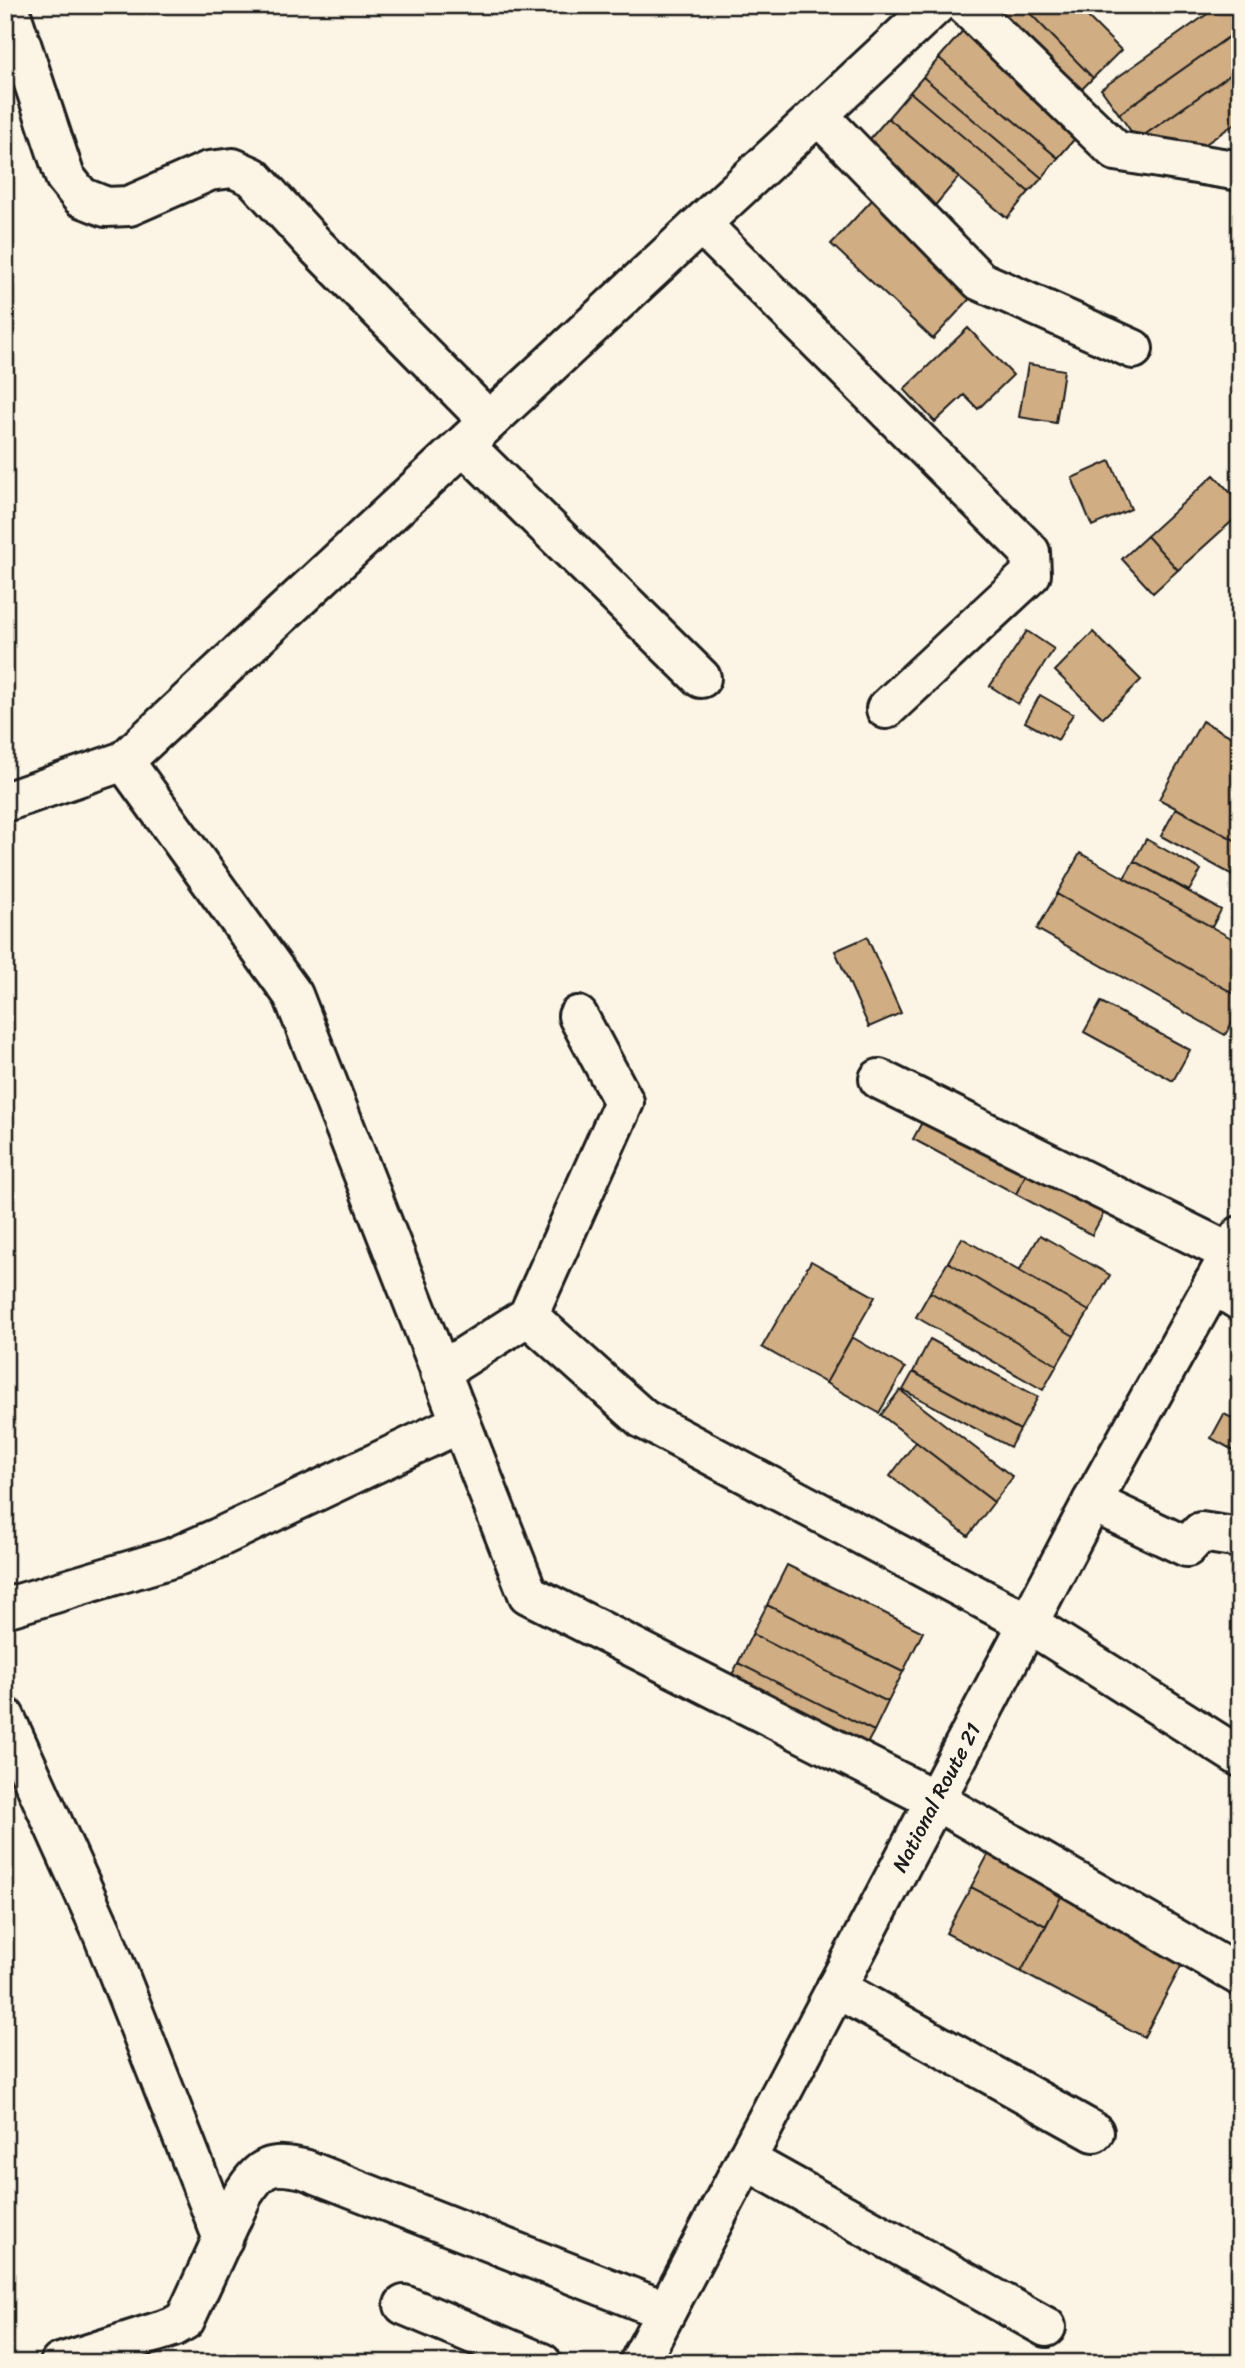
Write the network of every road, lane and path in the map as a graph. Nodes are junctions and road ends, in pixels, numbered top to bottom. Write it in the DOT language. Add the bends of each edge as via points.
graph roads {
  1 [pos="8,5"];
  2 [pos="936,5"];
  3 [pos="965,5"];
  4 [pos="818,114"];
  5 [pos="1240,171"];
  6 [pos="701,224"];
  7 [pos="1133,349"];
  8 [pos="477,433"];
  9 [pos="701,678"];
  10 [pos="886,709"];
  11 [pos="124,761"];
  12 [pos="5,802"];
  13 [pos="578,1016"];
  14 [pos="879,1079"];
  15 [pos="1231,1268"];
  16 [pos="528,1316"];
  17 [pos="440,1372"];
  18 [pos="460,1423"];
  19 [pos="1091,1502"];
  20 [pos="1240,1538"];
  21 [pos="5,1608"];
  22 [pos="1028,1623"];
  23 [pos="5,1717"];
  24 [pos="1240,1757"];
  25 [pos="935,1800"];
  26 [pos="1240,1976"];
  27 [pos="836,1987"];
  28 [pos="1094,2132"];
  29 [pos="746,2160"];
  30 [pos="223,2239"];
  31 [pos="404,2305"];
  32 [pos="666,2312"];
  33 [pos="1046,2328"];
  34 [pos="60,2363"];
  35 [pos="542,2363"];
  36 [pos="639,2363"];
  1 -- 8 [label="main road" via="65,177 81,197 106,207 129,206 209,171 233,168 253,177"];
  2 -- 4 [label="main road"];
  3 -- 5 [label="main road" via="1116,151"];
  4 -- 6 [label="main road"];
  4 -- 7 [label="main road" via="980,281"];
  6 -- 8 [label="main road"];
  6 -- 10 [label="main road" via="1030,552 1031,574"];
  8 -- 9 [label="main road"];
  8 -- 11 [label="main road"];
  11 -- 12 [label="main road"];
  11 -- 17 [label="main road" via="293,995"];
  13 -- 16 [label="main road" via="624,1101"];
  14 -- 15 [label="main road"];
  15 -- 19 [label="main road, National Route 21"];
  16 -- 17 [label="main road"];
  16 -- 22 [label="main road" via="643,1419"];
  17 -- 18 [label="main road"];
  18 -- 21 [label="main road" via="183,1553"];
  18 -- 25 [label="main road" via="528,1594"];
  19 -- 20 [label="main road" via="1187,1548 1201,1532"];
  19 -- 22 [label="main road, National Route 21"];
  22 -- 24 [label="main road"];
  22 -- 25 [label="main road, National Route 21"];
  23 -- 30 [label="main road" via="102,1932"];
  25 -- 26 [label="main road"];
  25 -- 27 [label="main road, National Route 21"];
  27 -- 28 [label="main road"];
  27 -- 29 [label="main road, National Route 21"];
  29 -- 32 [label="main road, National Route 21"];
  29 -- 33 [label="main road"];
  30 -- 32 [label="main road" via="253,2179 266,2167 281,2164 304,2169"];
  30 -- 34 [label="main road" via="180,2324"];
  31 -- 35 [label="main road"];
  32 -- 36 [label="main road, National Route 21"];
}
